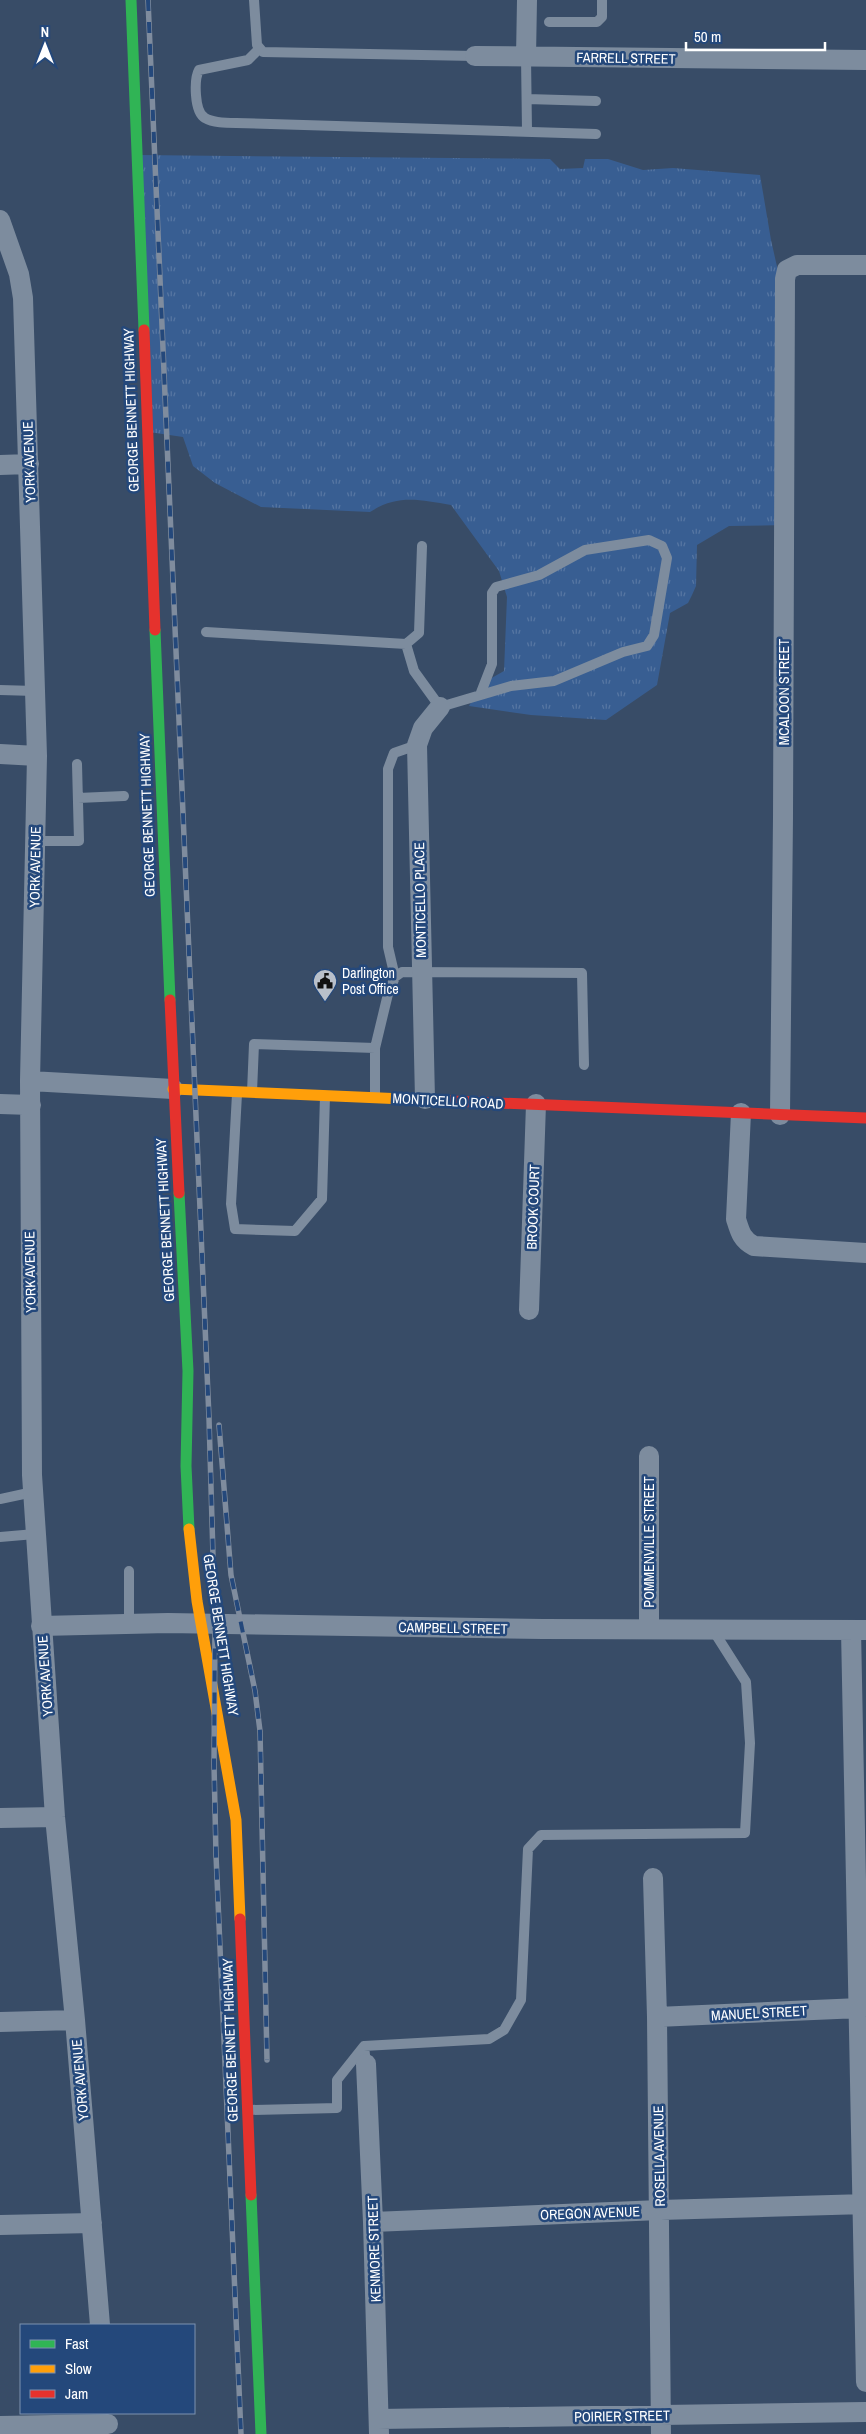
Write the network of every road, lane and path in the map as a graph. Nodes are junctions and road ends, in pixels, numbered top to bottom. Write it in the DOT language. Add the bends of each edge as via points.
graph roads {
  1 [pos="131,0"];
  2 [pos="254,0"];
  3 [pos="527,0"];
  4 [pos="602,0"];
  5 [pos="549,22"];
  6 [pos="259,49"];
  7 [pos="475,56"];
  8 [pos="526,56"];
  9 [pos="866,60"];
  10 [pos="526,99"];
  11 [pos="596,101"];
  12 [pos="527,131"];
  13 [pos="596,134"];
  14 [pos="0,220"];
  15 [pos="7,258"];
  16 [pos="866,265"];
  17 [pos="29,464"];
  18 [pos="0,465"];
  19 [pos="422,546"];
  20 [pos="206,632"];
  21 [pos="406,644"];
  22 [pos="0,690"];
  23 [pos="35,691"];
  24 [pos="480,695"];
  25 [pos="440,707"];
  26 [pos="417,745"];
  27 [pos="0,754"];
  28 [pos="36,756"];
  29 [pos="78,764"];
  30 [pos="124,796"];
  31 [pos="78,798"];
  32 [pos="36,841"];
  33 [pos="422,972"];
  34 [pos="395,977"];
  35 [pos="375,1048"];
  36 [pos="584,1065"];
  37 [pos="30,1081"];
  38 [pos="173,1089"];
  39 [pos="238,1092"];
  40 [pos="252,1093"];
  41 [pos="325,1096"];
  42 [pos="375,1097"];
  43 [pos="426,1100"];
  44 [pos="0,1104"];
  45 [pos="536,1104"];
  46 [pos="30,1105"];
  47 [pos="741,1113"];
  48 [pos="780,1115"];
  49 [pos="866,1118"];
  50 [pos="866,1253"];
  51 [pos="529,1310"];
  52 [pos="649,1456"];
  53 [pos="33,1492"];
  54 [pos="0,1499"];
  55 [pos="35,1534"];
  56 [pos="0,1537"];
  57 [pos="130,1571"];
  58 [pos="130,1624"];
  59 [pos="201,1624"];
  60 [pos="41,1626"];
  61 [pos="650,1628"];
  62 [pos="713,1629"];
  63 [pos="858,1630"];
  64 [pos="55,1817"];
  65 [pos="0,1818"];
  66 [pos="653,1878"];
  67 [pos="860,2008"];
  68 [pos="657,2017"];
  69 [pos="75,2020"];
  70 [pos="0,2022"];
  71 [pos="365,2055"];
  72 [pos="248,2110"];
  73 [pos="864,2204"];
  74 [pos="660,2210"];
  75 [pos="374,2222"];
  76 [pos="92,2223"];
  77 [pos="0,2225"];
  78 [pos="100,2324"];
  79 [pos="866,2382"];
  80 [pos="866,2412"];
  81 [pos="108,2424"];
  82 [pos="661,2424"];
  83 [pos="0,2426"];
  84 [pos="379,2427"];
  85 [pos="261,2434"];
  1 -- 38 [label="main road, GEORGE BENNETT HIGHWAY"];
  2 -- 6 [label="lane"];
  3 -- 8 [label="street"];
  4 -- 5 [label="lane" via="602,17 597,22"];
  6 -- 7 [label="lane" via="264,52"];
  6 -- 12 [label="lane" via="248,60 200,70 195,85 199,112 204,118 228,123"];
  7 -- 8 [label="street, FARRELL STREET"];
  8 -- 9 [label="street, FARRELL STREET"];
  8 -- 10 [label="lane"];
  10 -- 11 [label="lane"];
  10 -- 12 [label="lane"];
  12 -- 13 [label="lane"];
  14 -- 15 [label="street, YORK AVENUE"];
  15 -- 17 [label="street, YORK AVENUE" via="20,274 23,298"];
  16 -- 48 [label="street, MCALOON STREET" via="797,265 787,270 785,278"];
  17 -- 18 [label="street"];
  17 -- 23 [label="street, YORK AVENUE"];
  19 -- 21 [label="lane" via="419,633"];
  20 -- 21 [label="lane"];
  21 -- 25 [label="lane" via="414,672"];
  22 -- 23 [label="lane"];
  23 -- 28 [label="street, YORK AVENUE"];
  24 -- 24 [label="lane" via="511,686 554,681 623,652 647,646 654,635 667,558 662,546 649,540 584,550 539,575 496,587 492,593 492,664"];
  24 -- 25 [label="lane"];
  25 -- 26 [label="street, MONTICELLO PLACE" via="423,728"];
  26 -- 33 [label="street, MONTICELLO PLACE"];
  26 -- 34 [label="lane" via="394,753 388,769 388,947"];
  27 -- 28 [label="street"];
  28 -- 32 [label="street, YORK AVENUE"];
  29 -- 31 [label="lane"];
  30 -- 31 [label="lane"];
  31 -- 32 [label="lane" via="79,841"];
  32 -- 37 [label="street, YORK AVENUE"];
  33 -- 34 [label="lane" via="402,972"];
  33 -- 36 [label="lane" via="582,973"];
  33 -- 43 [label="street, MONTICELLO PLACE"];
  34 -- 35 [label="lane"];
  35 -- 40 [label="lane" via="254,1044"];
  35 -- 42 [label="lane"];
  37 -- 38 [label="street, MONTICELLO ROAD"];
  37 -- 46 [label="street, YORK AVENUE"];
  38 -- 39 [label="main road, MONTICELLO ROAD"];
  38 -- 59 [label="main road, GEORGE BENNETT HIGHWAY" via="188,1371 187,1483"];
  39 -- 40 [label="main road, MONTICELLO ROAD"];
  39 -- 41 [label="lane" via="231,1204 235,1229 294,1231 322,1199"];
  40 -- 41 [label="main road, MONTICELLO ROAD"];
  41 -- 42 [label="main road, MONTICELLO ROAD"];
  42 -- 43 [label="main road, MONTICELLO ROAD"];
  43 -- 45 [label="main road, MONTICELLO ROAD"];
  44 -- 46 [label="street"];
  45 -- 47 [label="main road, MONTICELLO ROAD"];
  45 -- 51 [label="street, BROOK COURT"];
  46 -- 53 [label="street, YORK AVENUE"];
  47 -- 48 [label="main road, MONTICELLO ROAD"];
  47 -- 50 [label="street" via="736,1219 745,1241 754,1246"];
  48 -- 49 [label="main road, MONTICELLO ROAD"];
  52 -- 61 [label="street, POMMENVILLE STREET"];
  53 -- 54 [label="lane"];
  53 -- 55 [label="street, YORK AVENUE"];
  55 -- 56 [label="lane"];
  55 -- 60 [label="street, YORK AVENUE"];
  57 -- 58 [label="lane"];
  58 -- 59 [label="street, CAMPBELL STREET"];
  58 -- 60 [label="street, CAMPBELL STREET"];
  59 -- 61 [label="street, CAMPBELL STREET"];
  59 -- 72 [label="main road, GEORGE BENNETT HIGHWAY" via="236,1820"];
  60 -- 64 [label="street, YORK AVENUE"];
  61 -- 62 [label="street, CAMPBELL STREET"];
  62 -- 63 [label="street, CAMPBELL STREET"];
  62 -- 71 [label="lane" via="746,1682 750,1743 745,1833 541,1835 528,1849 520,2000 504,2030 490,2039"];
  63 -- 67 [label="street"];
  64 -- 65 [label="street"];
  64 -- 69 [label="street, YORK AVENUE"];
  66 -- 68 [label="street, ROSELLA AVENUE"];
  67 -- 68 [label="street, MANUEL STREET"];
  67 -- 73 [label="street"];
  68 -- 74 [label="street, ROSELLA AVENUE"];
  69 -- 70 [label="street"];
  69 -- 76 [label="street, YORK AVENUE"];
  71 -- 72 [label="lane" via="337,2080 337,2108"];
  71 -- 75 [label="street, KENMORE STREET"];
  72 -- 85 [label="main road, GEORGE BENNETT HIGHWAY"];
  73 -- 74 [label="street, OREGON AVENUE"];
  73 -- 79 [label="street"];
  74 -- 75 [label="street, OREGON AVENUE"];
  74 -- 82 [label="street, ROSELLA AVENUE"];
  75 -- 84 [label="street, KENMORE STREET"];
  76 -- 77 [label="street"];
  76 -- 78 [label="street, YORK AVENUE"];
  80 -- 82 [label="street, POIRIER STREET"];
  81 -- 83 [label="street"];
  82 -- 84 [label="street, POIRIER STREET"];
}
